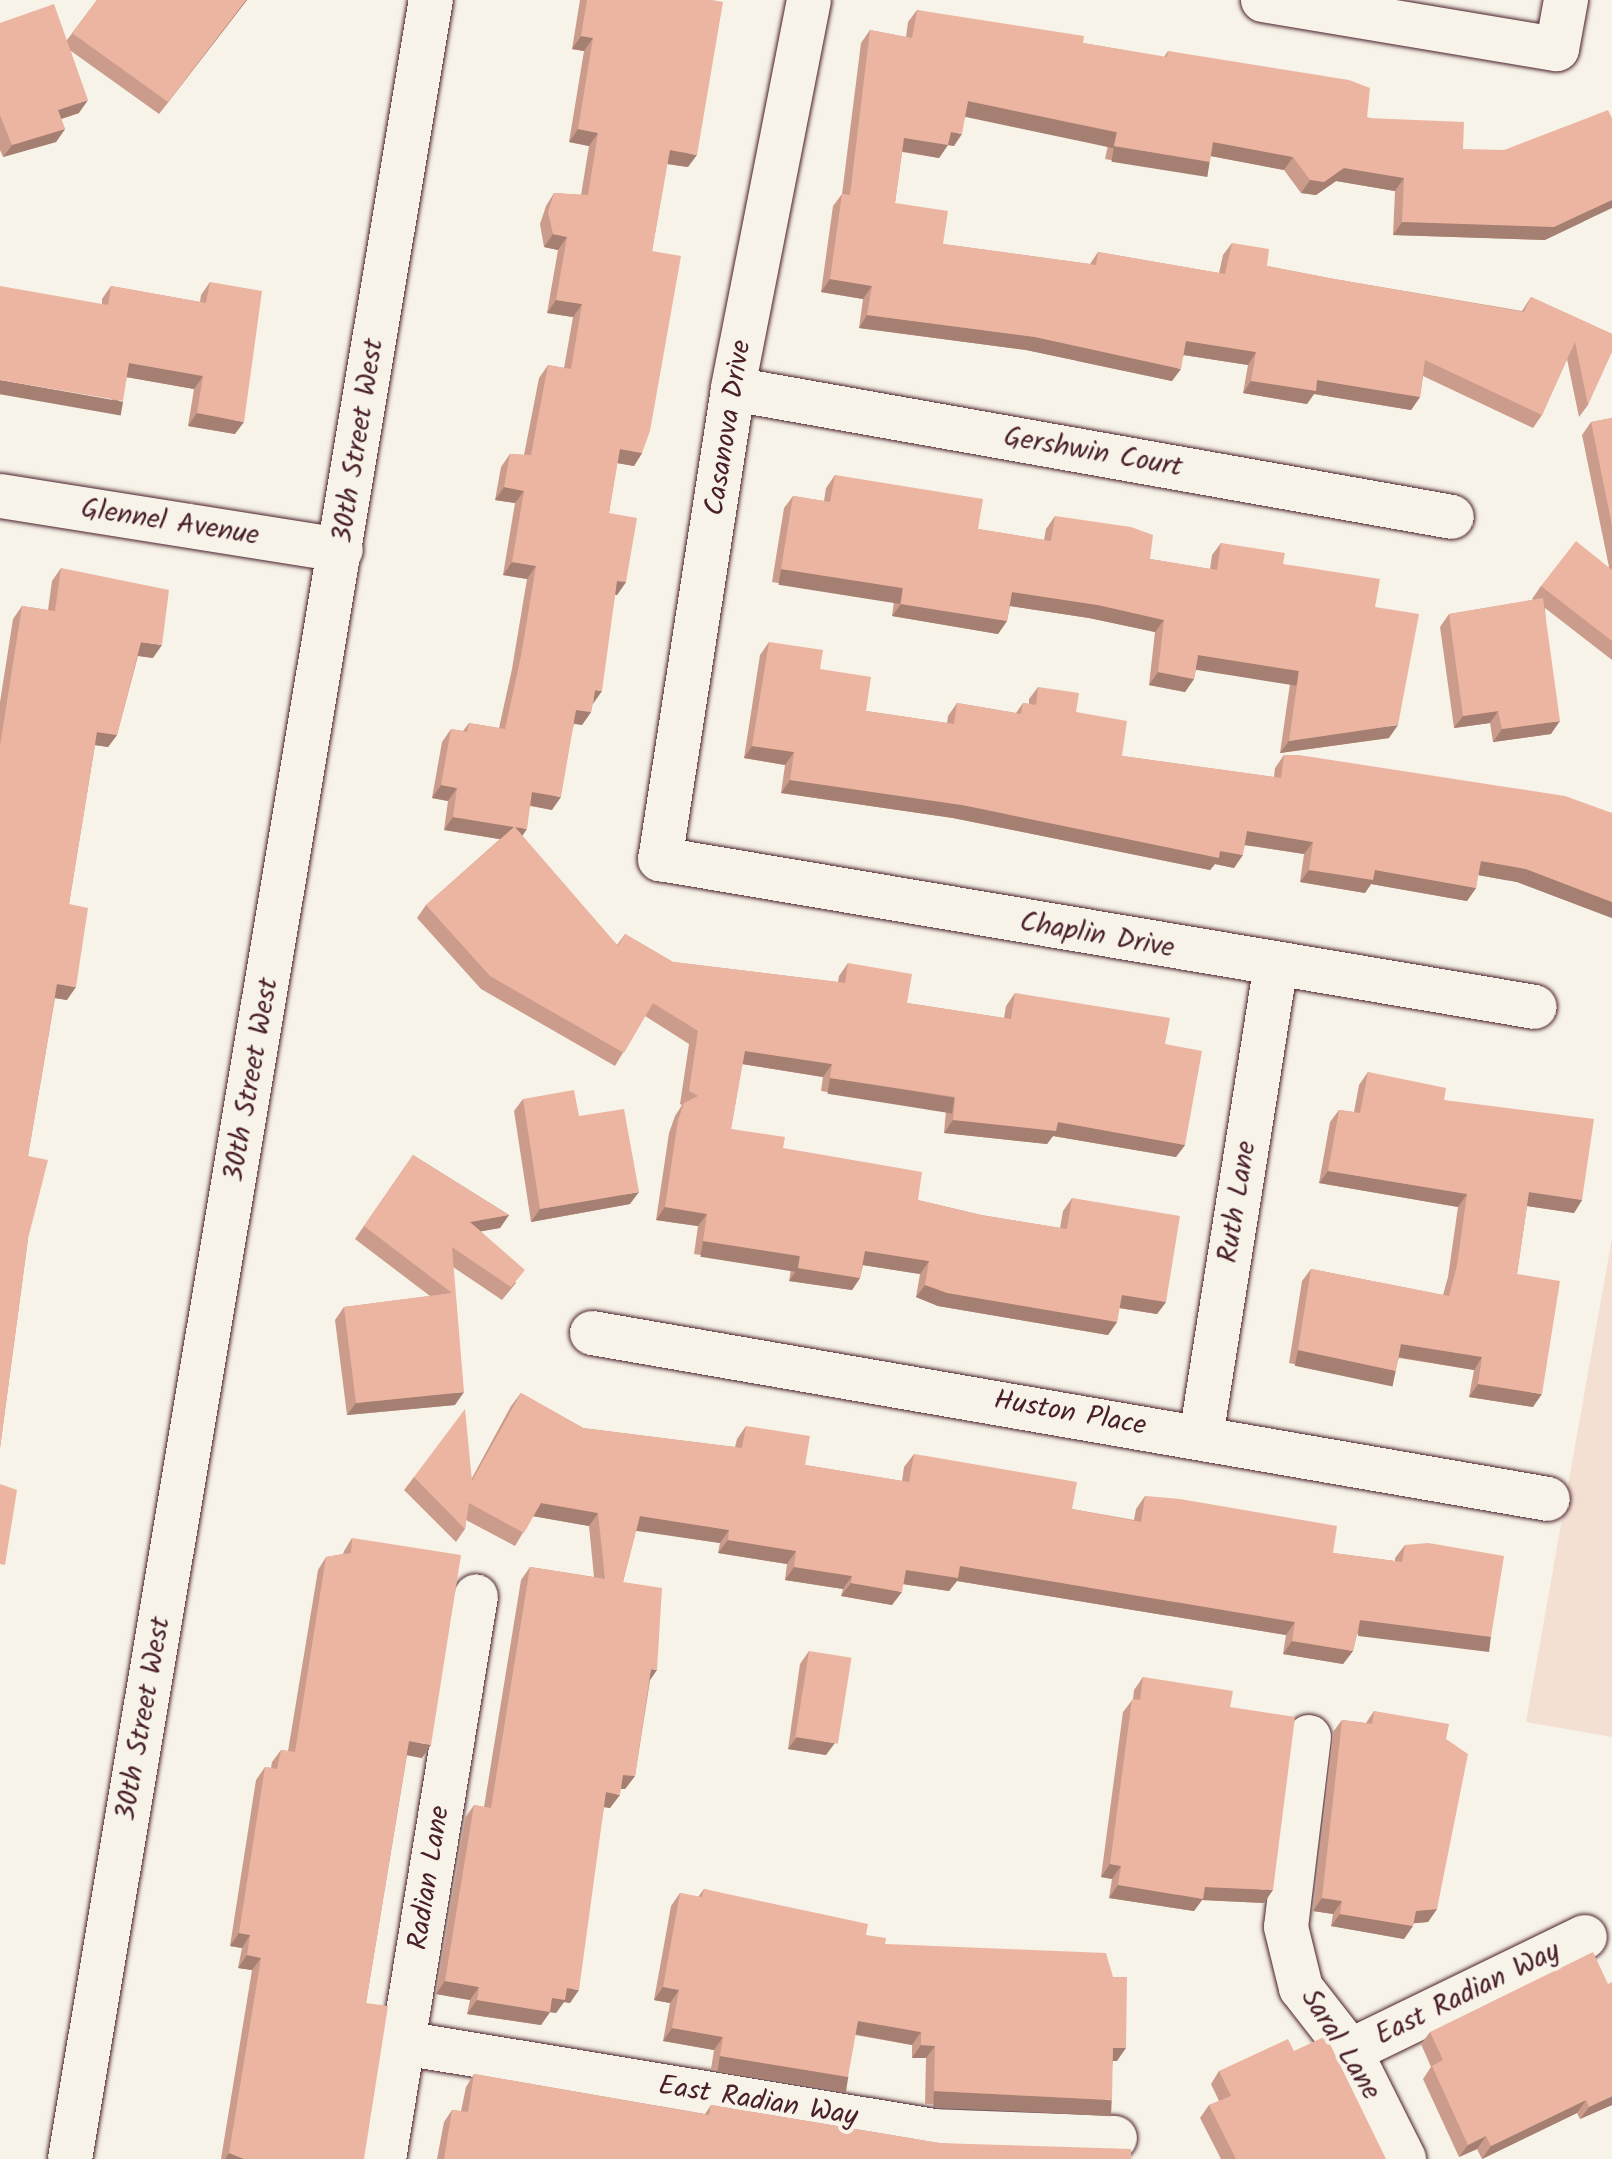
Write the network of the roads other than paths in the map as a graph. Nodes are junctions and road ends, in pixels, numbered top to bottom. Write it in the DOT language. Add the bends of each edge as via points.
graph roads {
  1 [pos="431,0"];
  2 [pos="809,0"];
  3 [pos="1263,0"];
  4 [pos="1566,0"];
  5 [pos="733,389"];
  6 [pos="0,496"];
  7 [pos="1452,517"];
  8 [pos="341,550"];
  9 [pos="660,859"];
  10 [pos="1275,968"];
  11 [pos="1535,1007"];
  12 [pos="592,1333"];
  13 [pos="1201,1437"];
  14 [pos="1548,1499"];
  15 [pos="476,1596"];
  16 [pos="1309,1737"];
  17 [pos="1585,1937"];
  18 [pos="403,2043"];
  19 [pos="1350,2051"];
  20 [pos="1115,2138"];
  21 [pos="70,2159"];
  22 [pos="384,2159"];
  23 [pos="1404,2159"];
  1 -- 8 [label="street, 30th Street West"];
  2 -- 5 [label="street, Casanova Drive"];
  3 -- 4 [label="street" via="1557,49"];
  5 -- 7 [label="street, Gershwin Court"];
  5 -- 9 [label="street, Casanova Drive"];
  6 -- 8 [label="street, Glennel Avenue"];
  8 -- 21 [label="street, 30th Street West"];
  9 -- 10 [label="street, Chaplin Drive"];
  10 -- 11 [label="street, Chaplin Drive"];
  10 -- 13 [label="street, Ruth Lane"];
  12 -- 13 [label="street, Huston Place"];
  13 -- 14 [label="street, Huston Place"];
  15 -- 18 [label="street, Radian Lane"];
  16 -- 19 [label="street, Saral Lane" via="1286,1927 1301,1988"];
  17 -- 19 [label="street, East Radian Way"];
  18 -- 20 [label="street, East Radian Way" via="934,2131"];
  18 -- 22 [label="street, Radian Lane"];
  19 -- 23 [label="street, Saral Lane"];
}
